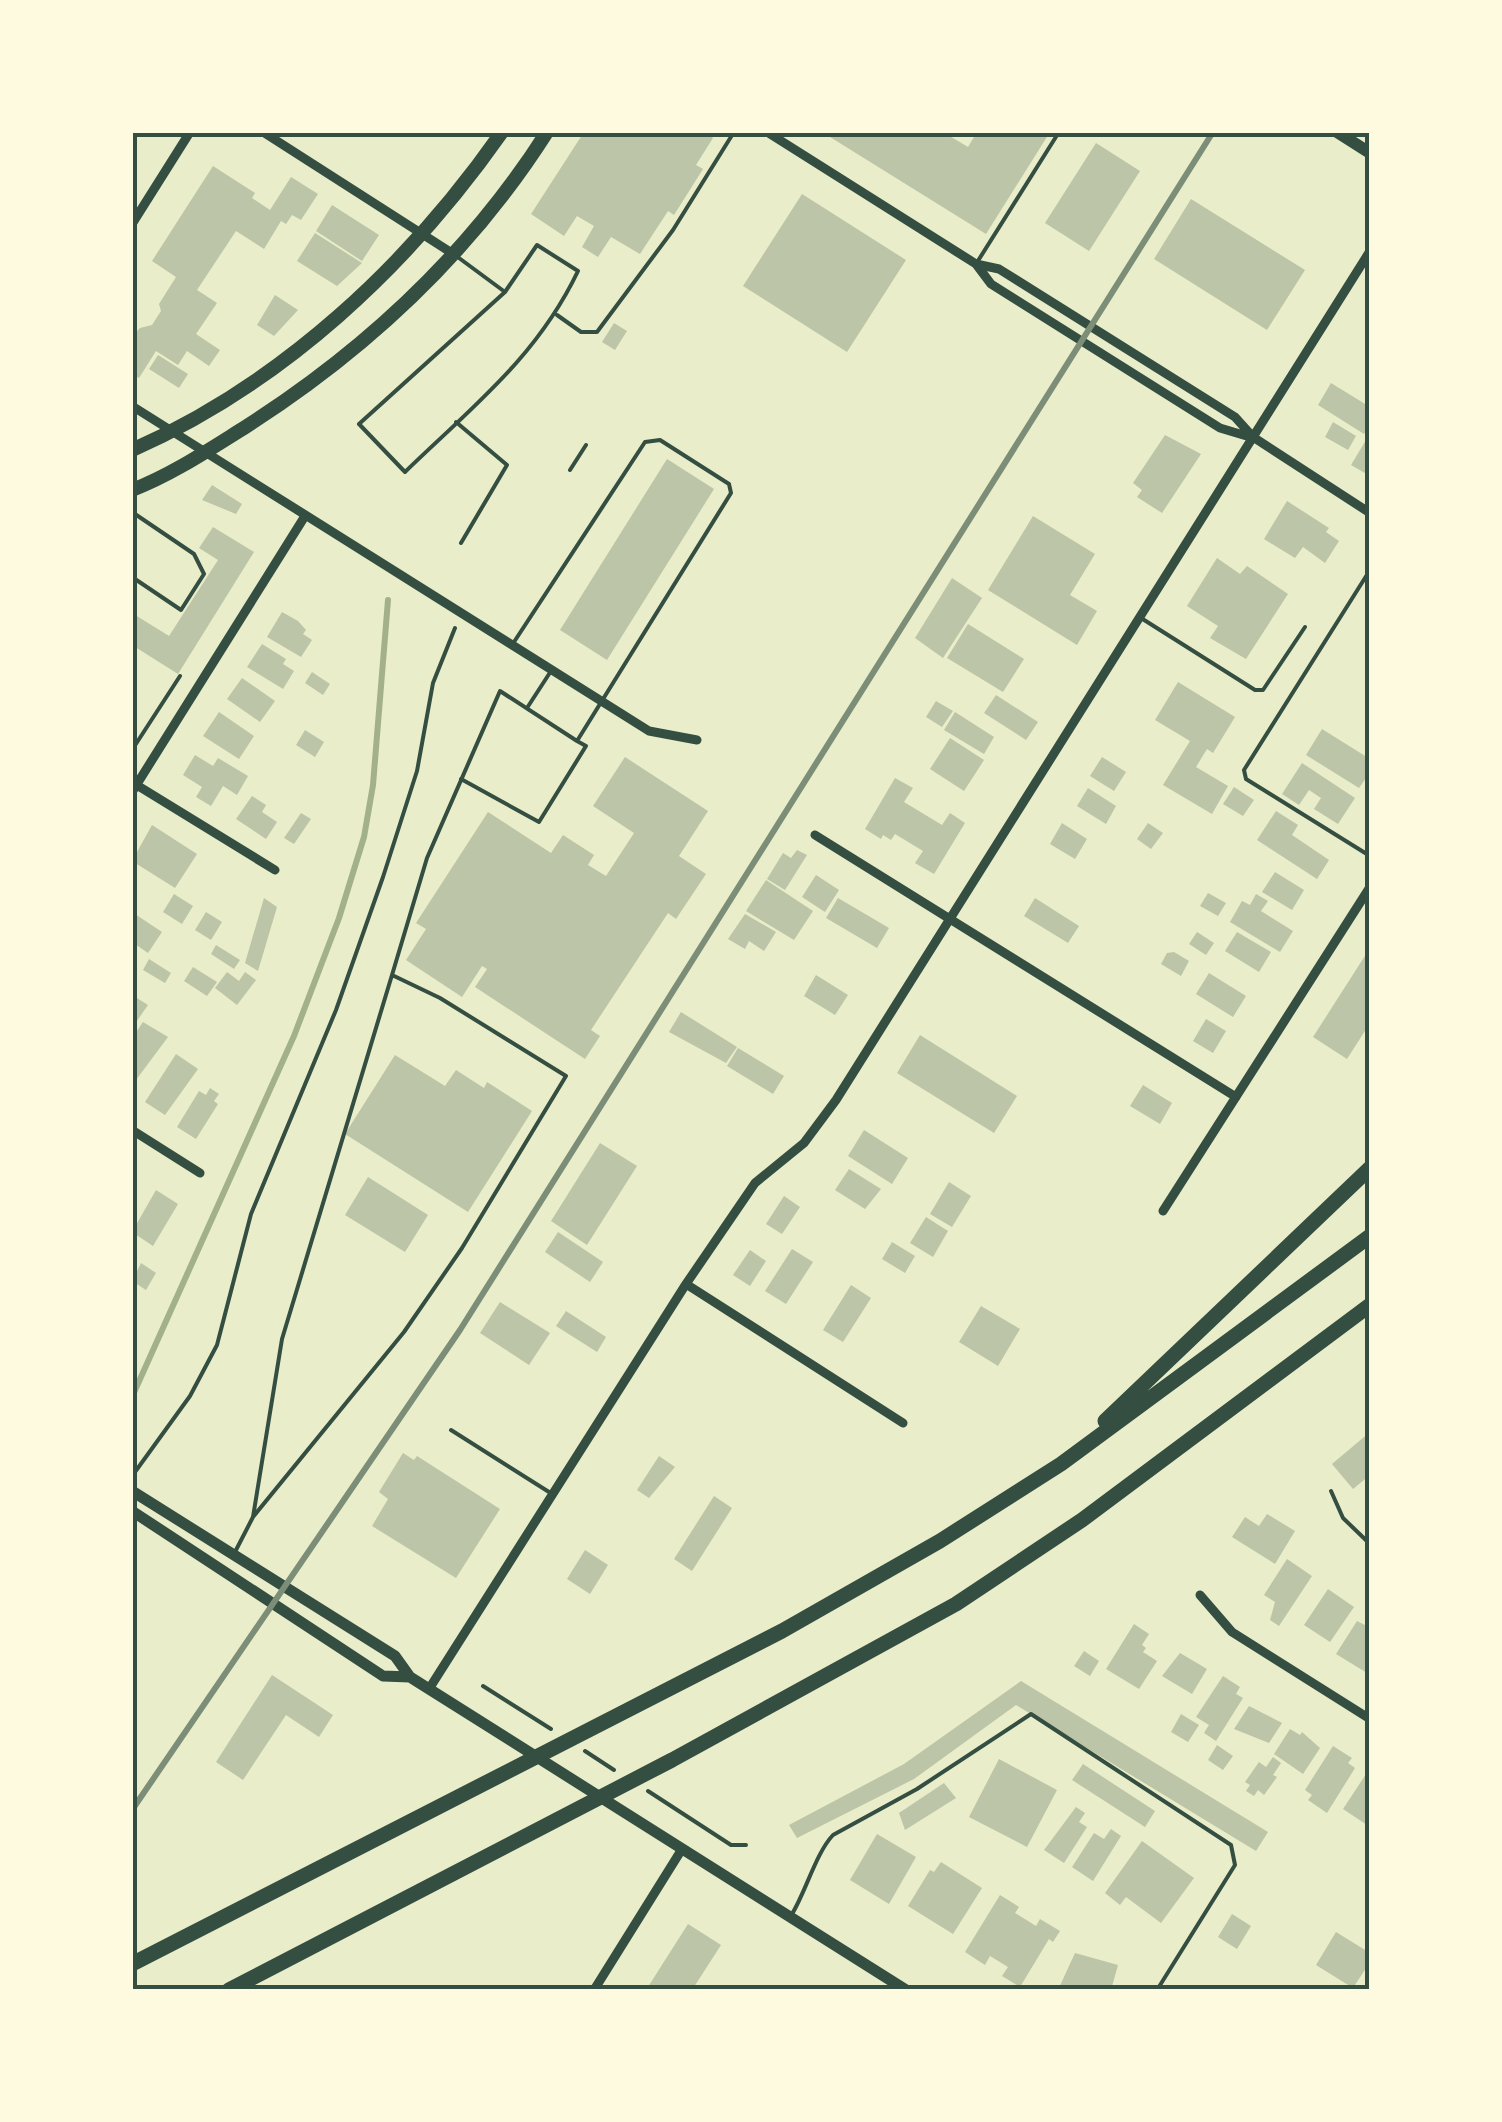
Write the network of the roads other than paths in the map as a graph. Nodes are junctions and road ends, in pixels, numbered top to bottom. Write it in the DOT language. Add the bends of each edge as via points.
graph roads {
  1 [pos="190,132"];
  2 [pos="263,132"];
  3 [pos="502,132"];
  4 [pos="546,132"];
  5 [pos="734,132"];
  6 [pos="767,132"];
  7 [pos="1059,132"];
  8 [pos="1337,132"];
  9 [pos="1370,152"];
  10 [pos="132,224"];
  11 [pos="424,234"];
  12 [pos="1370,252"];
  13 [pos="455,255"];
  14 [pos="976,264"];
  15 [pos="504,292"];
  16 [pos="557,315"];
  17 [pos="132,406"];
  18 [pos="456,422"];
  19 [pos="172,432"];
  20 [pos="1253,437"];
  21 [pos="132,450"];
  22 [pos="204,452"];
  23 [pos="132,490"];
  24 [pos="132,512"];
  25 [pos="1370,513"];
  26 [pos="306,516"];
  27 [pos="461,542"];
  28 [pos="1370,570"];
  29 [pos="132,577"];
  30 [pos="1141,618"];
  31 [pos="1305,626"];
  32 [pos="512,646"];
  33 [pos="551,671"];
  34 [pos="600,701"];
  35 [pos="527,708"];
  36 [pos="576,740"];
  37 [pos="697,740"];
  38 [pos="460,778"];
  39 [pos="134,786"];
  40 [pos="815,835"];
  41 [pos="1370,856"];
  42 [pos="275,870"];
  43 [pos="1370,886"];
  44 [pos="950,918"];
  45 [pos="392,975"];
  46 [pos="1236,1097"];
  47 [pos="132,1130"];
  48 [pos="1370,1168"];
  49 [pos="200,1173"];
  50 [pos="1163,1211"];
  51 [pos="1370,1236"];
  52 [pos="686,1284"];
  53 [pos="1367,1309"];
  54 [pos="903,1423"];
  55 [pos="451,1430"];
  56 [pos="1060,1464"];
  57 [pos="132,1491"];
  58 [pos="1331,1492"];
  59 [pos="554,1494"];
  60 [pos="132,1511"];
  61 [pos="253,1517"];
  62 [pos="1370,1544"];
  63 [pos="235,1552"];
  64 [pos="1200,1595"];
  65 [pos="410,1678"];
  66 [pos="429,1689"];
  67 [pos="1370,1719"];
  68 [pos="682,1849"];
  69 [pos="790,1916"];
  70 [pos="132,1964"];
  71 [pos="229,1990"];
  72 [pos="594,1990"];
  73 [pos="906,1990"];
  74 [pos="1157,1990"];
  1 -- 10 [label="street"];
  2 -- 11 [label="street"];
  3 -- 11 [label="main road"];
  4 -- 13 [label="main road"];
  5 -- 16 [label="lane" via="673,230 597,332 582,332"];
  6 -- 14 [label="street"];
  7 -- 14 [label="lane"];
  8 -- 9 [label="main road"];
  11 -- 13 [label="street"];
  11 -- 19 [label="main road" via="314,337"];
  12 -- 20 [label="street"];
  13 -- 15 [label="lane"];
  13 -- 22 [label="main road" via="307,388"];
  14 -- 20 [label="street" via="999,268 1108,336 1234,417"];
  14 -- 20 [label="street" via="991,284 1204,419"];
  15 -- 16 [label="lane" via="537,245 578,272"];
  15 -- 18 [label="lane" via="359,424 405,472"];
  16 -- 18 [label="lane" via="532,349"];
  17 -- 19 [label="street"];
  18 -- 27 [label="lane" via="507,464"];
  19 -- 21 [label="main road"];
  19 -- 22 [label="street"];
  20 -- 25 [label="street"];
  20 -- 30 [label="street"];
  22 -- 23 [label="main road"];
  22 -- 26 [label="street"];
  24 -- 29 [label="lane" via="194,554 204,574 182,610"];
  26 -- 32 [label="street"];
  26 -- 39 [label="street"];
  28 -- 41 [label="lane" via="1244,770 1246,779"];
  30 -- 31 [label="lane" via="1256,690 1263,690"];
  30 -- 44 [label="street"];
  32 -- 33 [label="street"];
  32 -- 34 [label="lane" via="645,442 660,440 729,484 731,493"];
  33 -- 34 [label="street"];
  33 -- 35 [label="lane"];
  34 -- 36 [label="lane"];
  34 -- 37 [label="street" via="649,731"];
  35 -- 36 [label="lane"];
  35 -- 38 [label="lane" via="500,691"];
  36 -- 38 [label="lane" via="586,746 539,822"];
  38 -- 45 [label="lane" via="427,858"];
  39 -- 42 [label="street"];
  40 -- 44 [label="street"];
  43 -- 46 [label="street"];
  44 -- 46 [label="street"];
  44 -- 52 [label="street" via="821,1122 755,1183"];
  45 -- 61 [label="lane" via="282,1339"];
  45 -- 61 [label="lane" via="566,1076 423,1304"];
  46 -- 50 [label="street"];
  47 -- 49 [label="street"];
  48 -- 56 [label="highway"];
  51 -- 56 [label="highway"];
  52 -- 54 [label="street"];
  52 -- 59 [label="street"];
  53 -- 71 [label="highway" via="1082,1520 956,1604"];
  55 -- 59 [label="lane"];
  56 -- 70 [label="highway" via="782,1631"];
  57 -- 63 [label="street"];
  58 -- 62 [label="lane" via="1343,1518"];
  59 -- 66 [label="street"];
  60 -- 65 [label="street" via="383,1676"];
  61 -- 63 [label="lane"];
  63 -- 65 [label="street" via="395,1656"];
  64 -- 67 [label="street" via="1232,1632"];
  65 -- 66 [label="street"];
  66 -- 68 [label="street"];
  68 -- 69 [label="street"];
  68 -- 72 [label="street"];
  69 -- 73 [label="street"];
  69 -- 74 [label="lane" via="832,1835 1031,1714 1231,1845 1235,1865"];
}
